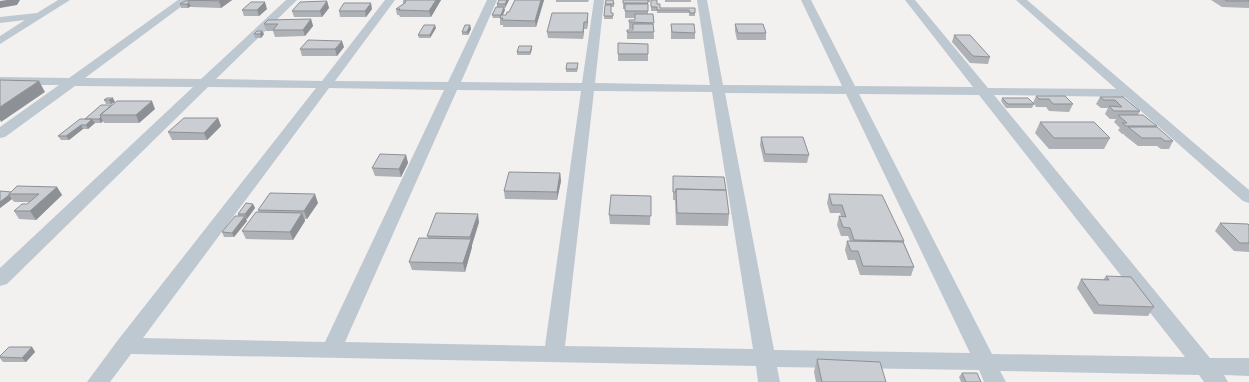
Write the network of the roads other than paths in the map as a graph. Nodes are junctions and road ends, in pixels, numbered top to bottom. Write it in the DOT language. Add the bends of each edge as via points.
graph roads {
  1 [pos="65,0"];
  2 [pos="185,0"];
  3 [pos="292,0"];
  4 [pos="390,0"];
  5 [pos="492,0"];
  6 [pos="599,0"];
  7 [pos="702,0"];
  8 [pos="806,0"];
  9 [pos="910,0"];
  10 [pos="1021,0"];
  11 [pos="41,15"];
  12 [pos="0,20"];
  13 [pos="0,41"];
  14 [pos="0,81"];
  15 [pos="73,82"];
  16 [pos="206,84"];
  17 [pos="325,85"];
  18 [pos="453,86"];
  19 [pos="588,88"];
  20 [pos="717,89"];
  21 [pos="849,90"];
  22 [pos="984,92"];
  23 [pos="1129,93"];
  24 [pos="0,134"];
  25 [pos="1249,198"];
  26 [pos="0,279"];
  27 [pos="125,346"];
  28 [pos="331,350"];
  29 [pos="554,354"];
  30 [pos="765,358"];
  31 [pos="985,362"];
  32 [pos="1249,367"];
  33 [pos="1211,374"];
  34 [pos="98,382"];
  35 [pos="769,382"];
  36 [pos="995,382"];
  1 -- 11 [label="street"];
  2 -- 15 [label="street"];
  3 -- 16 [label="street"];
  4 -- 17 [label="street"];
  5 -- 18 [label="street"];
  6 -- 19 [label="street"];
  7 -- 20 [label="street"];
  8 -- 21 [label="street"];
  9 -- 22 [label="street"];
  10 -- 23 [label="street"];
  11 -- 12 [label="street"];
  11 -- 13 [label="street"];
  14 -- 15 [label="street"];
  15 -- 16 [label="street"];
  15 -- 24 [label="street"];
  16 -- 17 [label="street"];
  16 -- 26 [label="street"];
  17 -- 18 [label="street"];
  17 -- 27 [label="street"];
  18 -- 19 [label="street"];
  18 -- 28 [label="street"];
  19 -- 20 [label="street"];
  19 -- 29 [label="street"];
  20 -- 21 [label="street"];
  20 -- 30 [label="street"];
  21 -- 22 [label="street"];
  21 -- 31 [label="street"];
  22 -- 23 [label="street"];
  22 -- 33 [label="street"];
  23 -- 25 [label="street"];
  27 -- 28 [label="street"];
  27 -- 34 [label="street"];
  28 -- 29 [label="street"];
  29 -- 30 [label="street"];
  30 -- 31 [label="street"];
  30 -- 35 [label="street"];
  31 -- 33 [label="street"];
  31 -- 36 [label="street"];
  32 -- 33 [label="street"];
}
